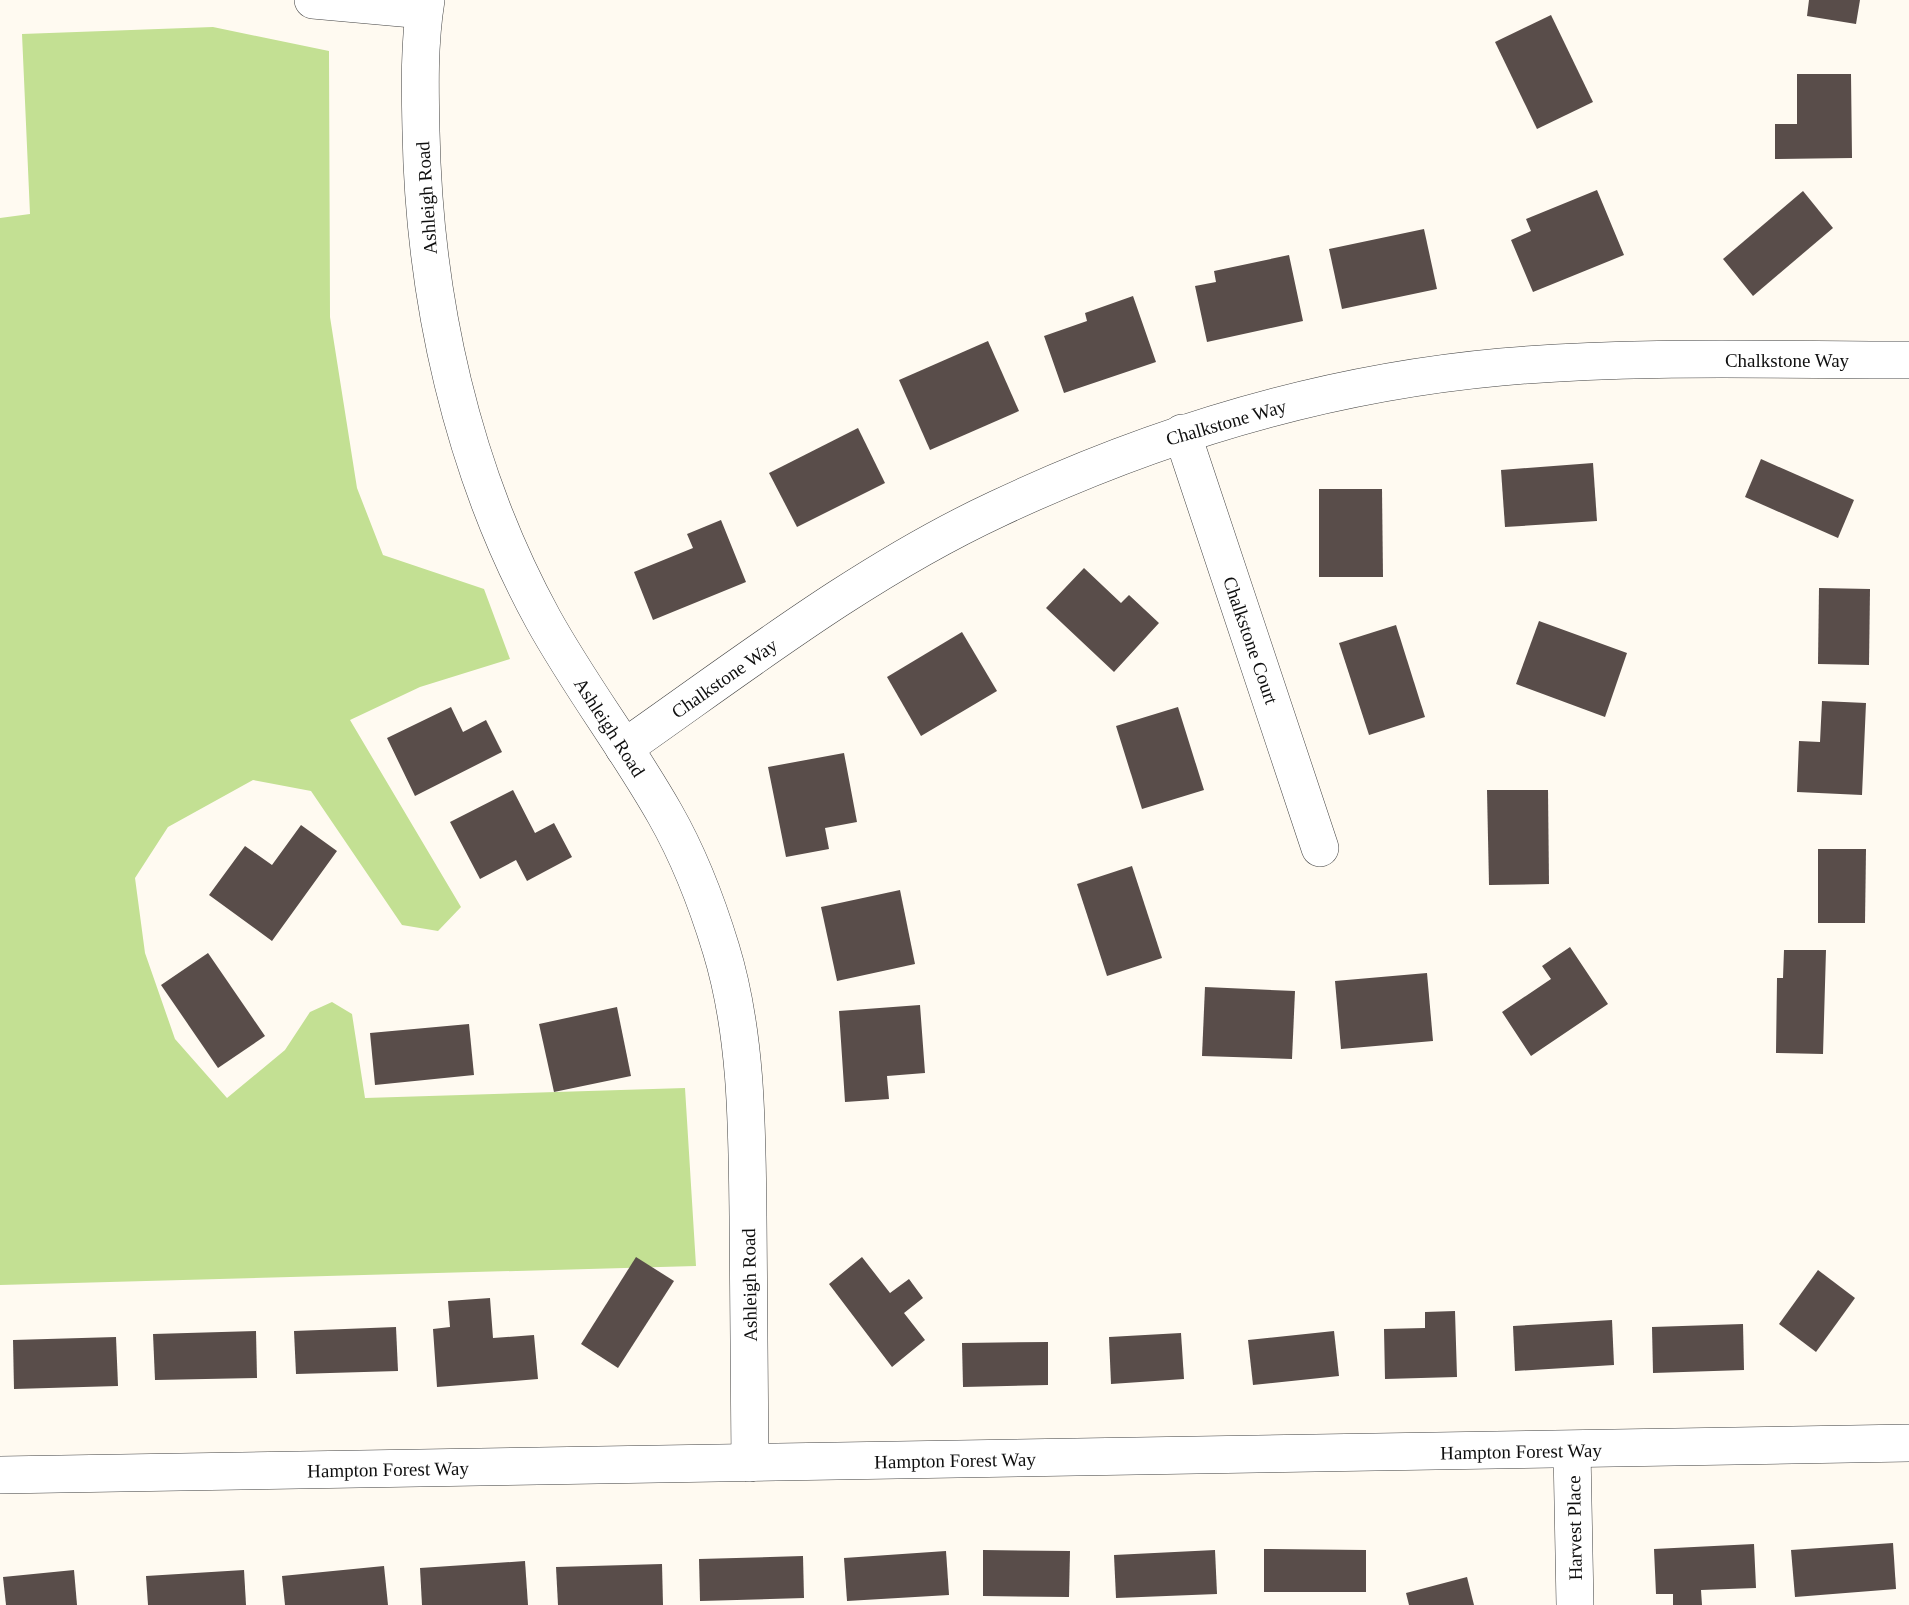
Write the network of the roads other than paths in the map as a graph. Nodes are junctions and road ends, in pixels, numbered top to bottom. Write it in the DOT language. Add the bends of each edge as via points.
graph roads {
  1 [pos="313,0"];
  2 [pos="425,5"];
  3 [pos="1909,360"];
  4 [pos="1182,433"];
  5 [pos="624,748"];
  6 [pos="1320,848"];
  7 [pos="1909,1443"];
  8 [pos="1572,1451"];
  9 [pos="750,1462"];
  10 [pos="0,1475"];
  11 [pos="1575,1605"];
  1 -- 2 [label="street"];
  2 -- 5 [label="street, Ashleigh Road" via="420,86 422,196 433,291 453,385 484,484 520,572 564,656"];
  3 -- 4 [label="street, Chalkstone Way" via="1621,360 1501,367 1322,395"];
  4 -- 5 [label="street, Chalkstone Way" via="1108,460 930,544 835,602"];
  4 -- 6 [label="street, Chalkstone Court"];
  5 -- 9 [label="street, Ashleigh Road" via="666,815 692,869 722,951 735,1011 747,1166"];
  7 -- 8 [label="street, Hampton Forest Way"];
  8 -- 9 [label="street, Hampton Forest Way"];
  8 -- 11 [label="street, Harvest Place"];
  9 -- 10 [label="street, Hampton Forest Way"];
}
